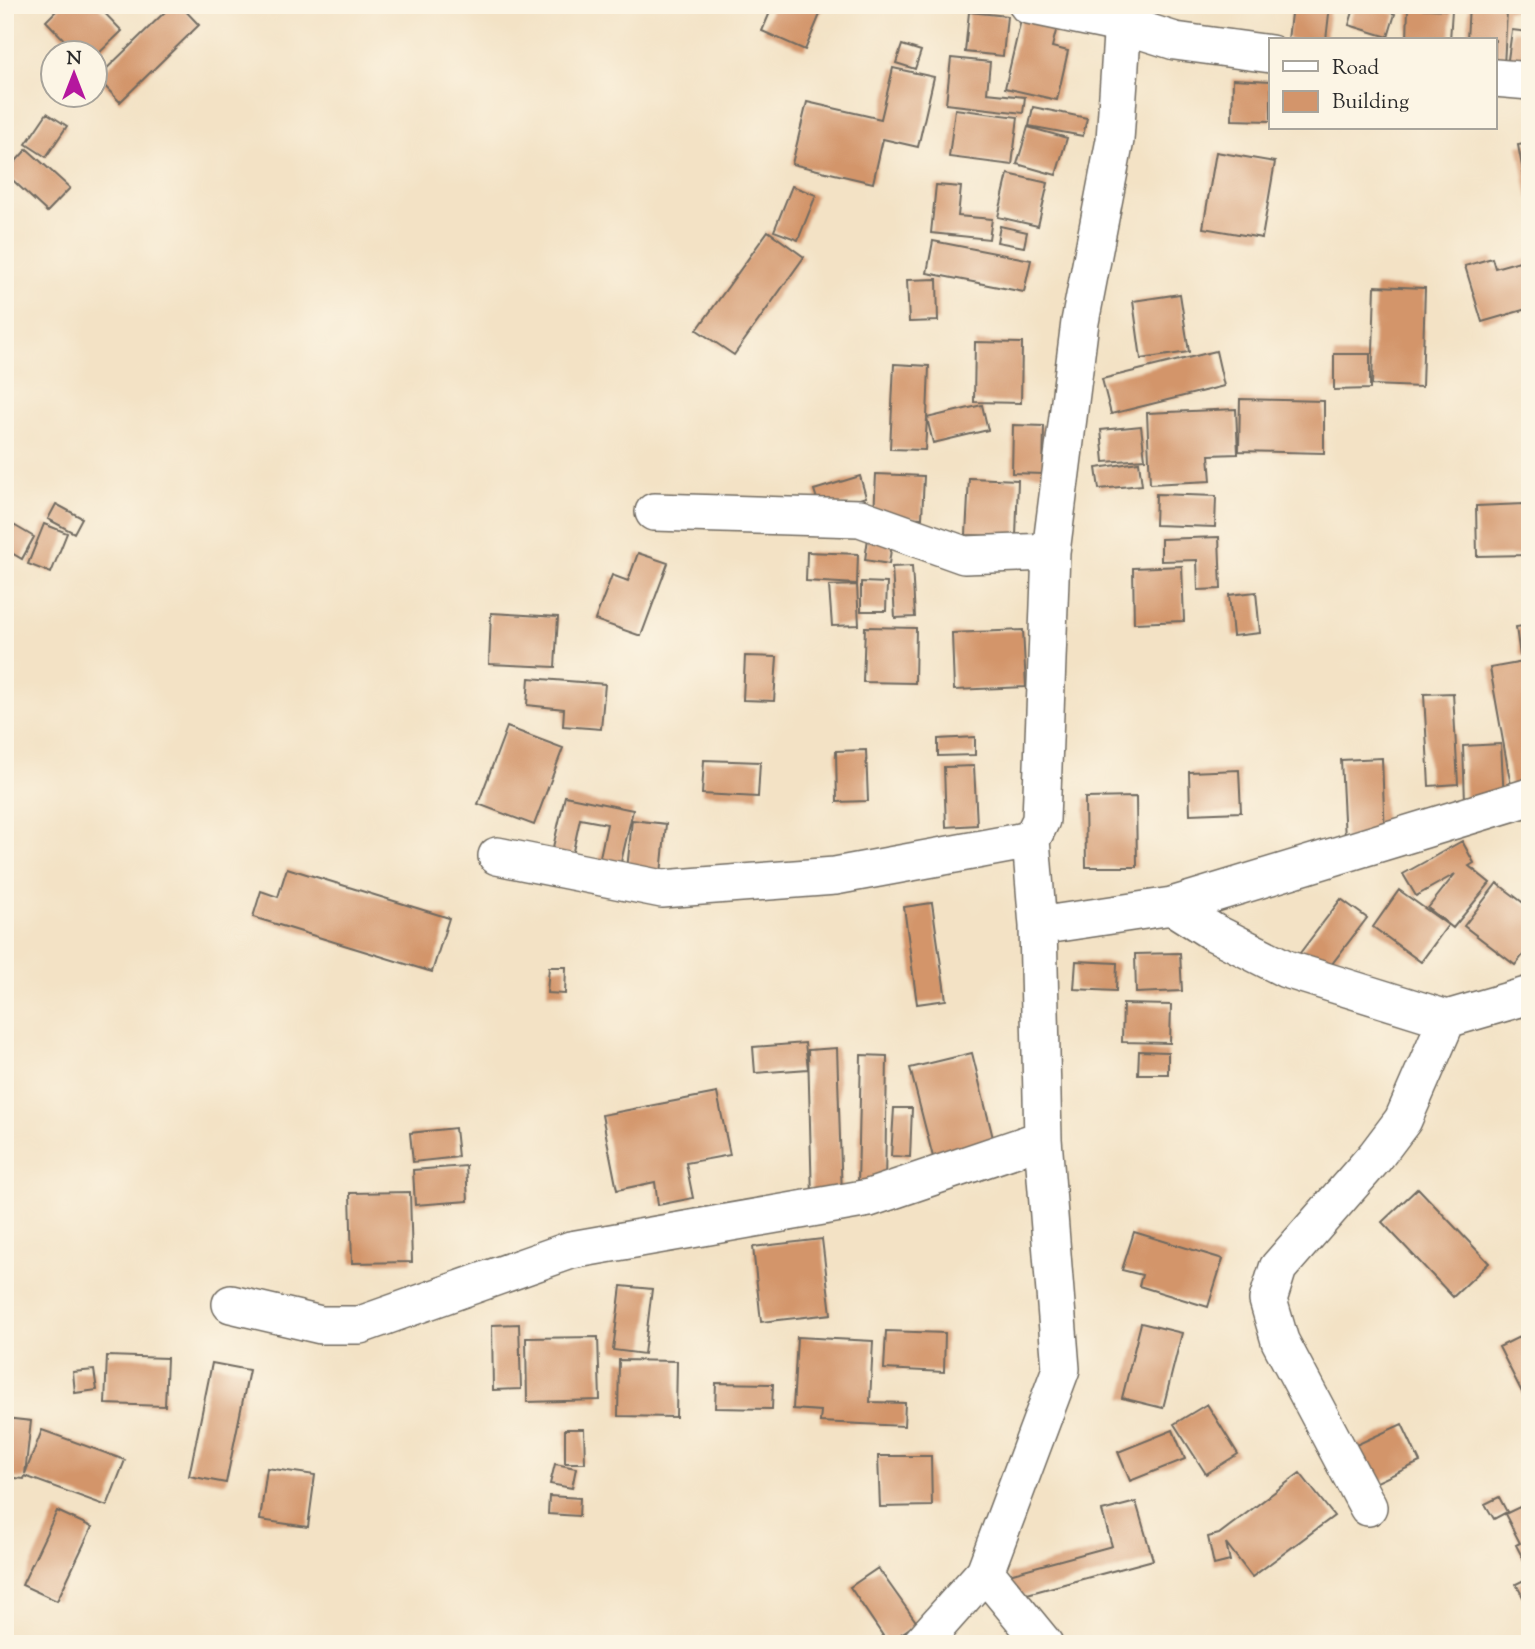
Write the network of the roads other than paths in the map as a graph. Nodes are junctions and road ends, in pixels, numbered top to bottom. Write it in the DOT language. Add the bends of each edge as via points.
graph roads {
  1 [pos="1028,5"];
  2 [pos="1124,15"];
  3 [pos="1269,54"];
  4 [pos="1496,78"];
  5 [pos="1530,81"];
  6 [pos="654,512"];
  7 [pos="1051,552"];
  8 [pos="1530,797"];
  9 [pos="1031,840"];
  10 [pos="497,856"];
  11 [pos="1171,906"];
  12 [pos="1038,926"];
  13 [pos="1530,995"];
  14 [pos="1447,1018"];
  15 [pos="1043,1139"];
  16 [pos="231,1304"];
  17 [pos="1368,1507"];
  18 [pos="985,1572"];
  19 [pos="921,1644"];
  20 [pos="1044,1644"];
  1 -- 2 [label="street"];
  2 -- 3 [label="street" via="1175,41"];
  2 -- 7 [label="street" via="1115,140 1080,322"];
  4 -- 5 [label="street"];
  6 -- 7 [label="street" via="860,518 964,555"];
  7 -- 9 [label="street" via="1041,820"];
  8 -- 11 [label="street"];
  9 -- 10 [label="street" via="835,876 662,889"];
  9 -- 12 [label="street"];
  11 -- 12 [label="street"];
  11 -- 14 [label="street" via="1286,969"];
  12 -- 15 [label="street"];
  13 -- 14 [label="street"];
  14 -- 17 [label="street" via="1403,1120 1278,1268 1268,1300 1280,1341"];
  15 -- 16 [label="street" via="869,1198 572,1250 360,1325 321,1325"];
  15 -- 18 [label="street" via="1061,1369"];
  18 -- 19 [label="street"];
  18 -- 20 [label="street"];
}
